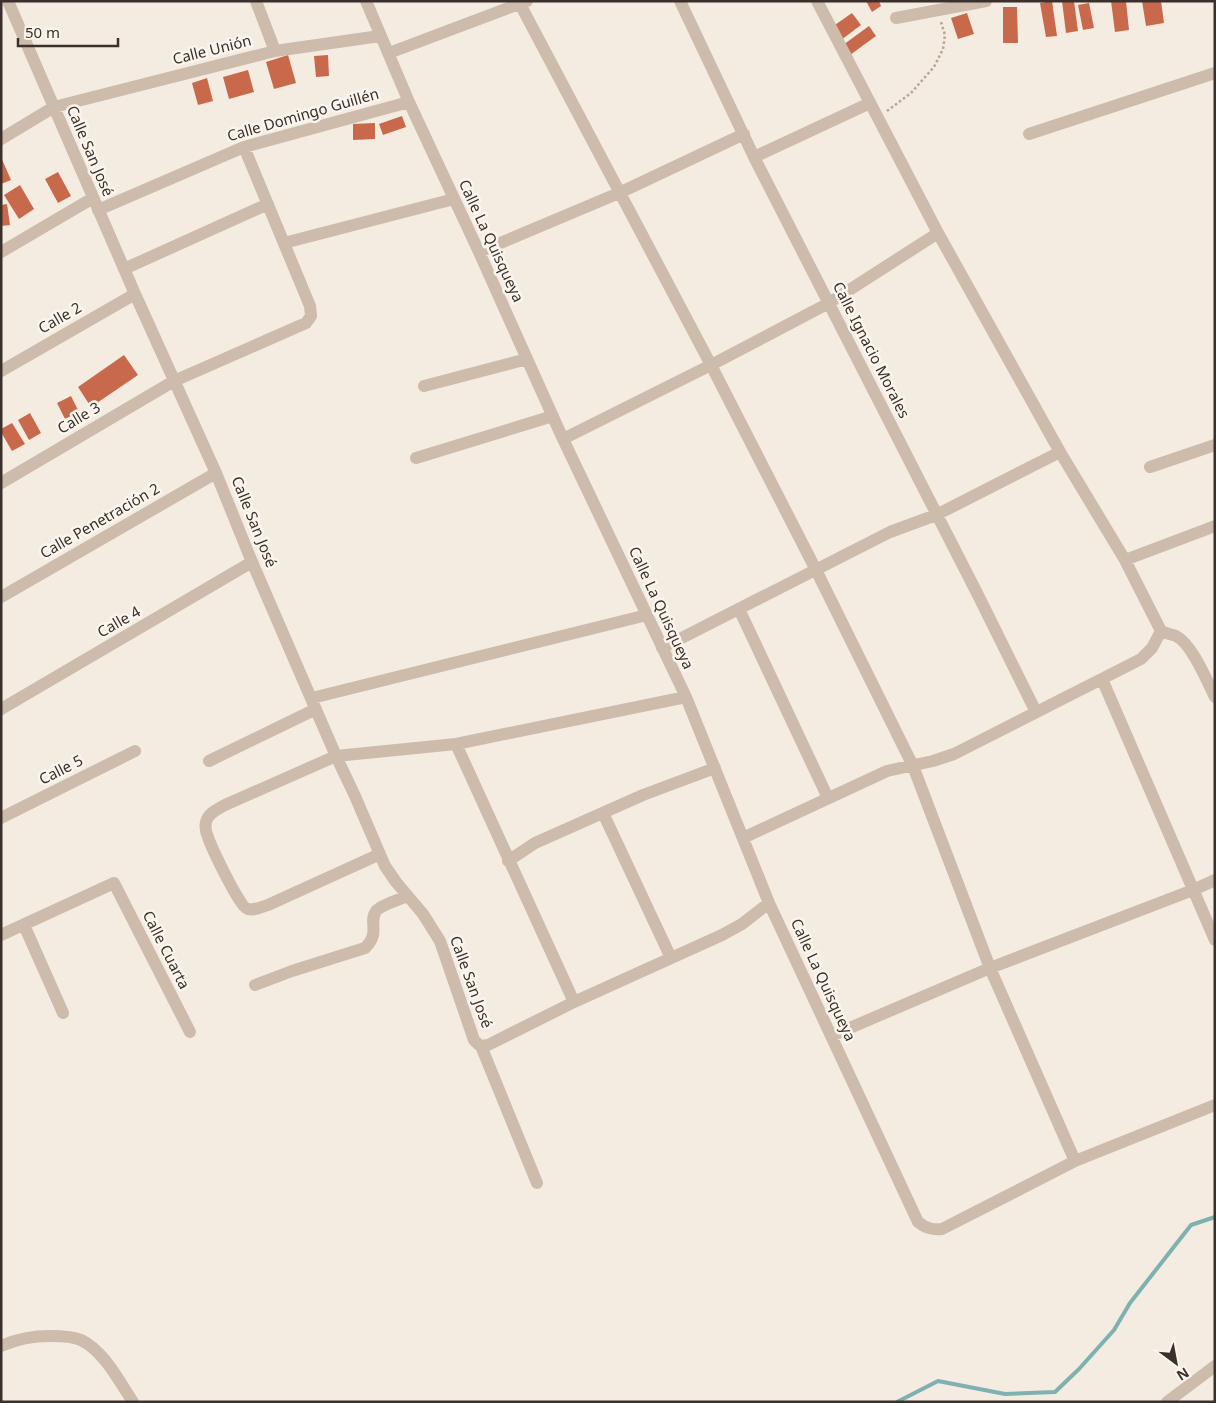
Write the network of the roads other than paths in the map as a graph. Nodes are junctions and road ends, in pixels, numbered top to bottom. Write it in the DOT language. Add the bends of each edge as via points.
graph roads {
  1 [pos="8,1"];
  2 [pos="256,1"];
  3 [pos="366,1"];
  4 [pos="680,1"];
  5 [pos="817,1"];
  6 [pos="986,1"];
  7 [pos="524,3"];
  8 [pos="921,7"];
  9 [pos="896,18"];
  10 [pos="380,36"];
  11 [pos="275,51"];
  12 [pos="389,53"];
  13 [pos="1215,73"];
  14 [pos="409,102"];
  15 [pos="870,103"];
  16 [pos="54,107"];
  17 [pos="744,134"];
  18 [pos="1029,134"];
  19 [pos="1,139"];
  20 [pos="244,147"];
  21 [pos="754,157"];
  22 [pos="620,193"];
  23 [pos="92,198"];
  24 [pos="454,198"];
  25 [pos="268,204"];
  26 [pos="98,210"];
  27 [pos="938,233"];
  28 [pos="284,243"];
  29 [pos="1,252"];
  30 [pos="479,252"];
  31 [pos="124,269"];
  32 [pos="135,294"];
  33 [pos="829,303"];
  34 [pos="527,359"];
  35 [pos="712,365"];
  36 [pos="1,371"];
  37 [pos="174,381"];
  38 [pos="424,386"];
  39 [pos="553,416"];
  40 [pos="563,438"];
  41 [pos="1215,445"];
  42 [pos="1060,452"];
  43 [pos="416,458"];
  44 [pos="1150,467"];
  45 [pos="216,473"];
  46 [pos="1,483"];
  47 [pos="936,515"];
  48 [pos="1215,526"];
  49 [pos="1125,560"];
  50 [pos="252,562"];
  51 [pos="816,570"];
  52 [pos="1,596"];
  53 [pos="739,609"];
  54 [pos="647,615"];
  55 [pos="1161,631"];
  56 [pos="662,648"];
  57 [pos="1102,679"];
  58 [pos="1215,697"];
  59 [pos="686,698"];
  60 [pos="314,704"];
  61 [pos="1,709"];
  62 [pos="1036,712"];
  63 [pos="456,744"];
  64 [pos="135,751"];
  65 [pos="336,756"];
  66 [pos="210,761"];
  67 [pos="913,766"];
  68 [pos="715,768"];
  69 [pos="828,798"];
  70 [pos="603,813"];
  71 [pos="2,815"];
  72 [pos="743,838"];
  73 [pos="380,854"];
  74 [pos="508,861"];
  75 [pos="1215,880"];
  76 [pos="1193,890"];
  77 [pos="408,896"];
  78 [pos="769,903"];
  79 [pos="24,925"];
  80 [pos="1,935"];
  81 [pos="1215,940"];
  82 [pos="672,958"];
  83 [pos="990,968"];
  84 [pos="255,985"];
  85 [pos="574,1002"];
  86 [pos="63,1013"];
  87 [pos="190,1032"];
  88 [pos="831,1036"];
  89 [pos="481,1046"];
  90 [pos="1215,1105"];
  91 [pos="1075,1162"];
  92 [pos="537,1182"];
  93 [pos="1,1346"];
  94 [pos="1215,1366"];
  95 [pos="1181,1398"];
  96 [pos="133,1402"];
  97 [pos="1167,1402"];
  1 -- 16 [label="street, Calle San José"];
  2 -- 11 [label="street"];
  3 -- 10 [label="street, Calle La Quisqueya"];
  4 -- 17 [label="street, Calle Ignacio Morales"];
  5 -- 15 [label="street"];
  6 -- 8 [label="street" via="937,10"];
  7 -- 12 [label="street"];
  7 -- 22 [label="street"];
  8 -- 9 [label="street"];
  10 -- 11 [label="street, Calle Unión"];
  10 -- 12 [label="street, Calle La Quisqueya"];
  11 -- 16 [label="street, Calle Unión"];
  12 -- 14 [label="street, Calle La Quisqueya"];
  13 -- 18 [label="street"];
  14 -- 20 [label="street, Calle Domingo Guillén"];
  14 -- 24 [label="street, Calle La Quisqueya"];
  15 -- 21 [label="street"];
  15 -- 27 [label="street"];
  16 -- 19 [label="street, Calle Unión"];
  16 -- 23 [label="street, Calle San José"];
  17 -- 21 [label="street, Calle Ignacio Morales"];
  17 -- 22 [label="street"];
  20 -- 25 [label="street"];
  20 -- 26 [label="street, Calle Domingo Guillén"];
  21 -- 33 [label="street, Calle Ignacio Morales"];
  22 -- 30 [label="street"];
  22 -- 35 [label="street"];
  23 -- 26 [label="street, Calle San José"];
  23 -- 29 [label="street"];
  24 -- 28 [label="street"];
  24 -- 30 [label="street, Calle La Quisqueya"];
  25 -- 28 [label="street"];
  25 -- 31 [label="street"];
  26 -- 31 [label="street, Calle San José"];
  27 -- 33 [label="street"];
  27 -- 42 [label="street"];
  28 -- 37 [label="street, Calle 3" via="310,306 311,316 306,323"];
  30 -- 34 [label="street, Calle La Quisqueya"];
  31 -- 32 [label="street, Calle San José"];
  32 -- 36 [label="street, Calle 2"];
  32 -- 37 [label="street, Calle San José"];
  33 -- 35 [label="street"];
  33 -- 47 [label="street, Calle Ignacio Morales"];
  34 -- 38 [label="street"];
  34 -- 39 [label="street, Calle La Quisqueya"];
  35 -- 40 [label="street"];
  35 -- 51 [label="street"];
  37 -- 45 [label="street, Calle San José"];
  37 -- 46 [label="street, Calle 3"];
  39 -- 40 [label="street, Calle La Quisqueya"];
  39 -- 43 [label="street"];
  40 -- 54 [label="street, Calle La Quisqueya"];
  41 -- 44 [label="street"];
  42 -- 47 [label="street"];
  42 -- 49 [label="street"];
  45 -- 50 [label="street, Calle San José"];
  45 -- 52 [label="street, Calle Penetración 2"];
  47 -- 51 [label="street" via="890,532"];
  47 -- 62 [label="street, Calle Ignacio Morales"];
  48 -- 49 [label="street"];
  49 -- 55 [label="street"];
  50 -- 60 [label="street, Calle San José"];
  50 -- 61 [label="street, Calle 4"];
  51 -- 53 [label="street"];
  51 -- 67 [label="street"];
  53 -- 56 [label="street"];
  53 -- 69 [label="street"];
  54 -- 56 [label="street, Calle La Quisqueya"];
  54 -- 60 [label="street"];
  55 -- 57 [label="street" via="1152,648 1141,659"];
  55 -- 58 [label="street" via="1185,643"];
  56 -- 59 [label="street, Calle La Quisqueya"];
  57 -- 62 [label="street"];
  57 -- 76 [label="street"];
  59 -- 63 [label="street"];
  59 -- 68 [label="street, Calle La Quisqueya"];
  60 -- 65 [label="street, Calle San José"];
  60 -- 66 [label="street"];
  62 -- 67 [label="street" via="954,754"];
  63 -- 65 [label="street"];
  63 -- 74 [label="street"];
  64 -- 71 [label="street, Calle 5"];
  65 -- 73 [label="street, Calle San José"];
  65 -- 73 [label="street" via="214,811 206,822 208,838 236,896 251,910"];
  67 -- 69 [label="street" via="887,771"];
  67 -- 83 [label="street"];
  68 -- 70 [label="street"];
  68 -- 72 [label="street, Calle La Quisqueya"];
  69 -- 72 [label="street"];
  70 -- 74 [label="street" via="535,843"];
  70 -- 82 [label="street"];
  72 -- 78 [label="street, Calle La Quisqueya"];
  73 -- 77 [label="street, Calle San José"];
  74 -- 85 [label="street"];
  75 -- 76 [label="street"];
  76 -- 81 [label="street"];
  76 -- 83 [label="street"];
  77 -- 84 [label="street" via="376,911 372,942 365,948"];
  77 -- 89 [label="street, Calle San José" via="440,940 474,1040"];
  78 -- 82 [label="street" via="742,924"];
  78 -- 88 [label="street, Calle La Quisqueya"];
  79 -- 80 [label="street"];
  79 -- 86 [label="street"];
  79 -- 87 [label="street, Calle Cuarta" via="114,883"];
  82 -- 85 [label="street"];
  83 -- 88 [label="street"];
  83 -- 91 [label="street"];
  85 -- 89 [label="street" via="488,1046"];
  88 -- 91 [label="street, Calle La Quisqueya" via="918,1222 926,1228 942,1229"];
  89 -- 92 [label="street, Calle San José"];
  90 -- 91 [label="street"];
  93 -- 96 [label="street" via="39,1336 79,1339 103,1357"];
  94 -- 95 [label="street"];
  95 -- 97 [label="street"];
}
